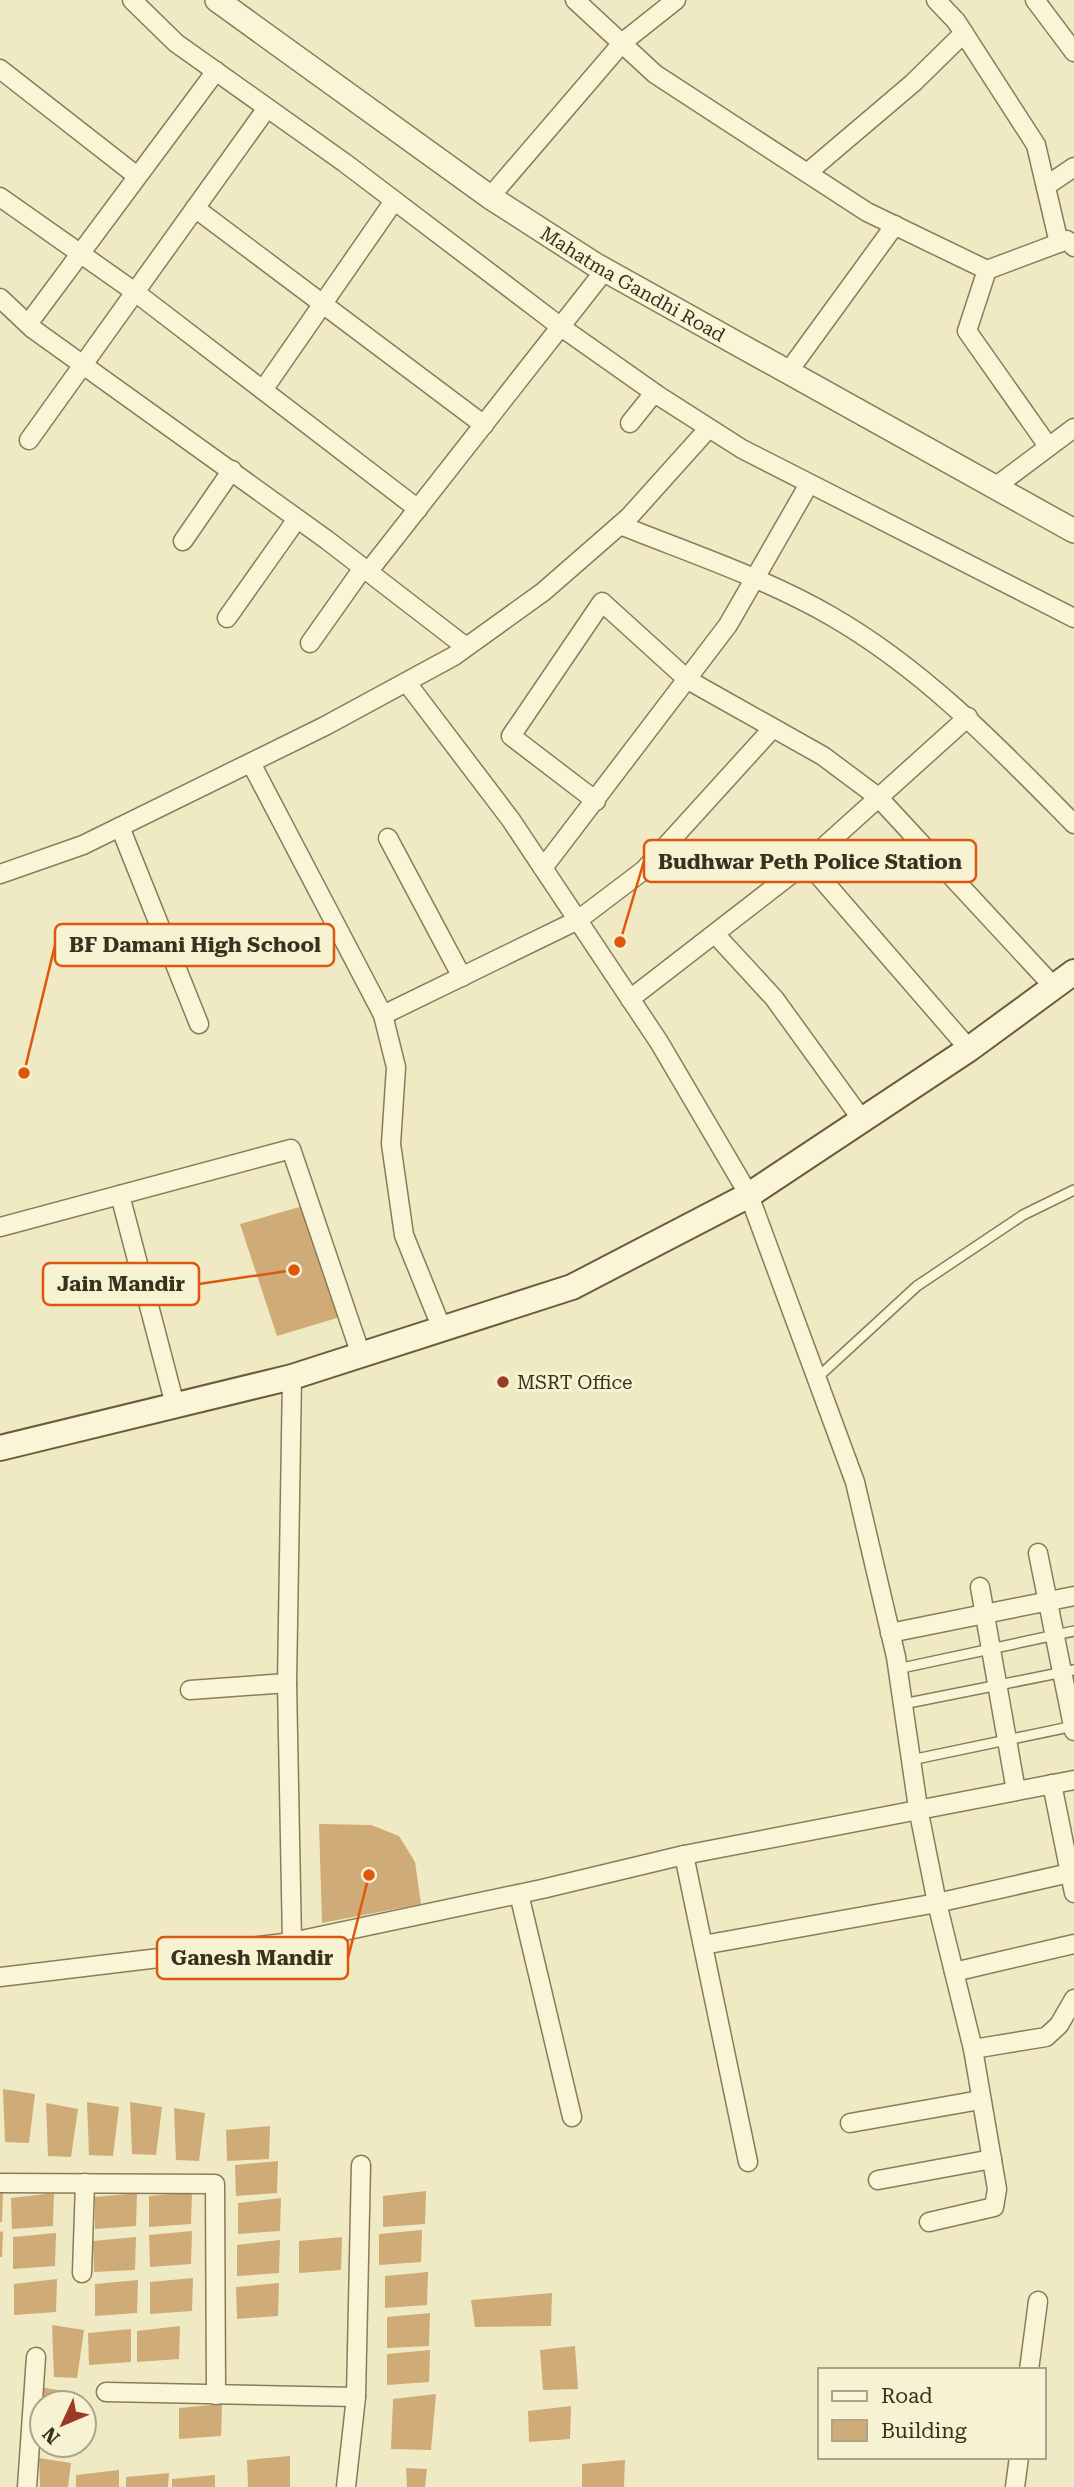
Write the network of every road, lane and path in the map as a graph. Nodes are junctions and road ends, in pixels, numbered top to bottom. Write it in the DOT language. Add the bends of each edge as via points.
graph roads {
  1 [pos="132,0"];
  2 [pos="217,0"];
  3 [pos="575,0"];
  4 [pos="676,0"];
  5 [pos="936,0"];
  6 [pos="1035,0"];
  7 [pos="964,33"];
  8 [pos="623,42"];
  9 [pos="1074,52"];
  10 [pos="0,69"];
  11 [pos="216,71"];
  12 [pos="267,108"];
  13 [pos="1074,167"];
  14 [pos="807,173"];
  15 [pos="137,176"];
  16 [pos="1046,186"];
  17 [pos="0,197"];
  18 [pos="491,197"];
  19 [pos="394,201"];
  20 [pos="195,208"];
  21 [pos="895,225"];
  22 [pos="1066,245"];
  23 [pos="81,253"];
  24 [pos="605,270"];
  25 [pos="987,270"];
  26 [pos="135,292"];
  27 [pos="0,298"];
  28 [pos="322,304"];
  29 [pos="28,324"];
  30 [pos="561,327"];
  31 [pos="83,364"];
  32 [pos="788,372"];
  33 [pos="263,390"];
  34 [pos="654,393"];
  35 [pos="630,423"];
  36 [pos="484,425"];
  37 [pos="1074,428"];
  38 [pos="708,429"];
  39 [pos="29,440"];
  40 [pos="1048,446"];
  41 [pos="232,470"];
  42 [pos="810,484"];
  43 [pos="995,487"];
  44 [pos="418,509"];
  45 [pos="297,519"];
  46 [pos="620,525"];
  47 [pos="1074,531"];
  48 [pos="183,541"];
  49 [pos="365,570"];
  50 [pos="754,580"];
  51 [pos="227,618"];
  52 [pos="1074,618"];
  53 [pos="310,643"];
  54 [pos="466,648"];
  55 [pos="688,680"];
  56 [pos="407,684"];
  57 [pos="968,717"];
  58 [pos="772,729"];
  59 [pos="251,763"];
  60 [pos="878,797"];
  61 [pos="596,801"];
  62 [pos="1074,824"];
  63 [pos="120,827"];
  64 [pos="388,838"];
  65 [pos="807,862"];
  66 [pos="543,868"];
  67 [pos="0,874"];
  68 [pos="578,920"];
  69 [pos="715,934"];
  70 [pos="1074,972"];
  71 [pos="462,977"];
  72 [pos="1054,987"];
  73 [pos="631,999"];
  74 [pos="383,1015"];
  75 [pos="199,1024"];
  76 [pos="969,1049"];
  77 [pos="863,1121"];
  78 [pos="1074,1190"];
  79 [pos="120,1195"];
  80 [pos="749,1195"];
  81 [pos="0,1227"];
  82 [pos="442,1329"];
  83 [pos="361,1355"];
  84 [pos="292,1377"];
  85 [pos="817,1378"];
  86 [pos="176,1405"];
  87 [pos="0,1448"];
  88 [pos="1038,1552"];
  89 [pos="980,1587"];
  90 [pos="1074,1596"];
  91 [pos="1048,1601"];
  92 [pos="984,1614"];
  93 [pos="1074,1631"];
  94 [pos="890,1633"];
  95 [pos="1055,1635"];
  96 [pos="990,1649"];
  97 [pos="897,1669"];
  98 [pos="1068,1671"];
  99 [pos="286,1683"];
  100 [pos="997,1685"];
  101 [pos="190,1690"];
  102 [pos="903,1704"];
  103 [pos="1074,1727"];
  104 [pos="1007,1740"];
  105 [pos="911,1760"];
  106 [pos="1074,1780"];
  107 [pos="1052,1784"];
  108 [pos="1016,1791"];
  109 [pos="918,1808"];
  110 [pos="684,1855"];
  111 [pos="1072,1872"];
  112 [pos="519,1894"];
  113 [pos="1074,1894"];
  114 [pos="937,1903"];
  115 [pos="292,1942"];
  116 [pos="1074,1944"];
  117 [pos="703,1945"];
  118 [pos="954,1972"];
  119 [pos="0,1977"];
  120 [pos="1074,1998"];
  121 [pos="973,2049"];
  122 [pos="980,2100"];
  123 [pos="572,2117"];
  124 [pos="850,2123"];
  125 [pos="992,2159"];
  126 [pos="747,2162"];
  127 [pos="361,2165"];
  128 [pos="878,2180"];
  129 [pos="0,2183"];
  130 [pos="85,2183"];
  131 [pos="929,2222"];
  132 [pos="82,2273"];
  133 [pos="1038,2301"];
  134 [pos="36,2357"];
  135 [pos="1030,2368"];
  136 [pos="106,2392"];
  137 [pos="216,2395"];
  138 [pos="356,2397"];
  139 [pos="1018,2459"];
  140 [pos="27,2487"];
  141 [pos="346,2487"];
  142 [pos="1015,2487"];
  1 -- 11 [label="street" via="176,43"];
  2 -- 18 [label="street, Mahatma Gandhi Road"];
  3 -- 8 [label="street"];
  4 -- 8 [label="street"];
  5 -- 7 [label="street"];
  6 -- 9 [label="street"];
  7 -- 14 [label="street"];
  7 -- 16 [label="street" via="1036,145"];
  8 -- 14 [label="street" via="654,74"];
  8 -- 18 [label="street"];
  10 -- 15 [label="street"];
  11 -- 12 [label="street"];
  11 -- 15 [label="street"];
  12 -- 19 [label="street"];
  12 -- 20 [label="street"];
  13 -- 16 [label="street"];
  14 -- 21 [label="street"];
  15 -- 23 [label="street"];
  16 -- 22 [label="street"];
  17 -- 23 [label="street"];
  18 -- 24 [label="street, Mahatma Gandhi Road"];
  19 -- 28 [label="street"];
  19 -- 30 [label="street"];
  20 -- 26 [label="street"];
  20 -- 28 [label="street"];
  21 -- 25 [label="street"];
  21 -- 32 [label="street"];
  22 -- 25 [label="street"];
  23 -- 26 [label="street"];
  23 -- 29 [label="street"];
  24 -- 30 [label="street"];
  24 -- 32 [label="street, Mahatma Gandhi Road"];
  25 -- 40 [label="street" via="967,331"];
  26 -- 31 [label="street"];
  26 -- 33 [label="street"];
  27 -- 29 [label="street"];
  28 -- 33 [label="street"];
  28 -- 36 [label="street"];
  29 -- 31 [label="street"];
  30 -- 34 [label="street"];
  30 -- 36 [label="street"];
  31 -- 39 [label="street"];
  31 -- 41 [label="street"];
  32 -- 43 [label="street, Mahatma Gandhi Road"];
  33 -- 44 [label="street"];
  34 -- 35 [label="street"];
  34 -- 38 [label="street"];
  36 -- 44 [label="street"];
  37 -- 40 [label="street"];
  38 -- 42 [label="street"];
  38 -- 46 [label="street"];
  40 -- 43 [label="street"];
  41 -- 45 [label="street"];
  41 -- 48 [label="street"];
  42 -- 50 [label="street"];
  42 -- 52 [label="street"];
  43 -- 47 [label="street, Mahatma Gandhi Road"];
  44 -- 49 [label="street"];
  45 -- 49 [label="street"];
  45 -- 51 [label="street"];
  46 -- 50 [label="street"];
  46 -- 54 [label="street" via="543,592"];
  49 -- 53 [label="street"];
  49 -- 54 [label="street"];
  50 -- 55 [label="street"];
  50 -- 57 [label="street" via="831,616"];
  54 -- 56 [label="street"];
  55 -- 58 [label="street"];
  55 -- 61 [label="street"];
  55 -- 61 [label="street" via="602,603 511,736"];
  56 -- 59 [label="street"];
  56 -- 66 [label="street"];
  57 -- 60 [label="street"];
  57 -- 62 [label="street"];
  58 -- 60 [label="street" via="823,756"];
  58 -- 68 [label="street" via="644,870"];
  59 -- 63 [label="street"];
  59 -- 74 [label="street"];
  60 -- 65 [label="street"];
  60 -- 72 [label="street"];
  61 -- 66 [label="street"];
  63 -- 67 [label="street"];
  63 -- 75 [label="street"];
  64 -- 71 [label="street"];
  65 -- 69 [label="street"];
  65 -- 76 [label="street"];
  66 -- 68 [label="street"];
  68 -- 71 [label="street"];
  68 -- 73 [label="street"];
  69 -- 73 [label="street"];
  69 -- 77 [label="street" via="774,998"];
  70 -- 72 [label="main road"];
  71 -- 74 [label="street"];
  72 -- 76 [label="main road"];
  73 -- 80 [label="street"];
  74 -- 82 [label="street" via="396,1067 391,1144 404,1236"];
  76 -- 77 [label="main road"];
  77 -- 80 [label="main road"];
  78 -- 85 [label="lane" via="1023,1215 917,1286"];
  79 -- 81 [label="street"];
  79 -- 83 [label="street" via="291,1149"];
  79 -- 86 [label="street"];
  80 -- 82 [label="main road" via="572,1287"];
  80 -- 85 [label="street"];
  82 -- 83 [label="main road"];
  83 -- 84 [label="main road"];
  84 -- 86 [label="main road"];
  84 -- 99 [label="street"];
  85 -- 94 [label="street" via="855,1482"];
  86 -- 87 [label="main road"];
  88 -- 91 [label="street"];
  89 -- 92 [label="street"];
  90 -- 91 [label="street"];
  91 -- 92 [label="street"];
  91 -- 95 [label="street"];
  92 -- 94 [label="street"];
  92 -- 96 [label="street"];
  93 -- 95 [label="lane"];
  94 -- 97 [label="street"];
  95 -- 96 [label="lane"];
  95 -- 98 [label="street"];
  96 -- 97 [label="lane"];
  96 -- 100 [label="street"];
  97 -- 102 [label="street"];
  98 -- 100 [label="lane"];
  98 -- 103 [label="street"];
  99 -- 101 [label="street"];
  99 -- 115 [label="street"];
  100 -- 102 [label="lane"];
  100 -- 104 [label="street"];
  102 -- 105 [label="street"];
  103 -- 104 [label="lane"];
  104 -- 105 [label="lane"];
  104 -- 108 [label="street"];
  105 -- 109 [label="street"];
  106 -- 107 [label="street"];
  107 -- 108 [label="street"];
  107 -- 111 [label="street"];
  108 -- 109 [label="street"];
  109 -- 110 [label="street"];
  109 -- 114 [label="street"];
  110 -- 112 [label="street"];
  110 -- 117 [label="street"];
  111 -- 113 [label="street"];
  111 -- 114 [label="street"];
  112 -- 115 [label="street"];
  112 -- 123 [label="street"];
  114 -- 117 [label="street"];
  114 -- 118 [label="street"];
  115 -- 119 [label="street"];
  116 -- 118 [label="street"];
  117 -- 126 [label="street"];
  118 -- 121 [label="street"];
  120 -- 121 [label="street" via="1059,2025 1046,2037"];
  121 -- 122 [label="street"];
  122 -- 124 [label="street"];
  122 -- 125 [label="street"];
  125 -- 128 [label="street"];
  125 -- 131 [label="street" via="997,2189 994,2207"];
  127 -- 138 [label="street"];
  129 -- 130 [label="street"];
  130 -- 132 [label="street"];
  130 -- 137 [label="street" via="215,2184"];
  133 -- 135 [label="street"];
  134 -- 140 [label="street"];
  136 -- 137 [label="street"];
  137 -- 138 [label="street"];
  138 -- 141 [label="street"];
  139 -- 142 [label="street"];
}
